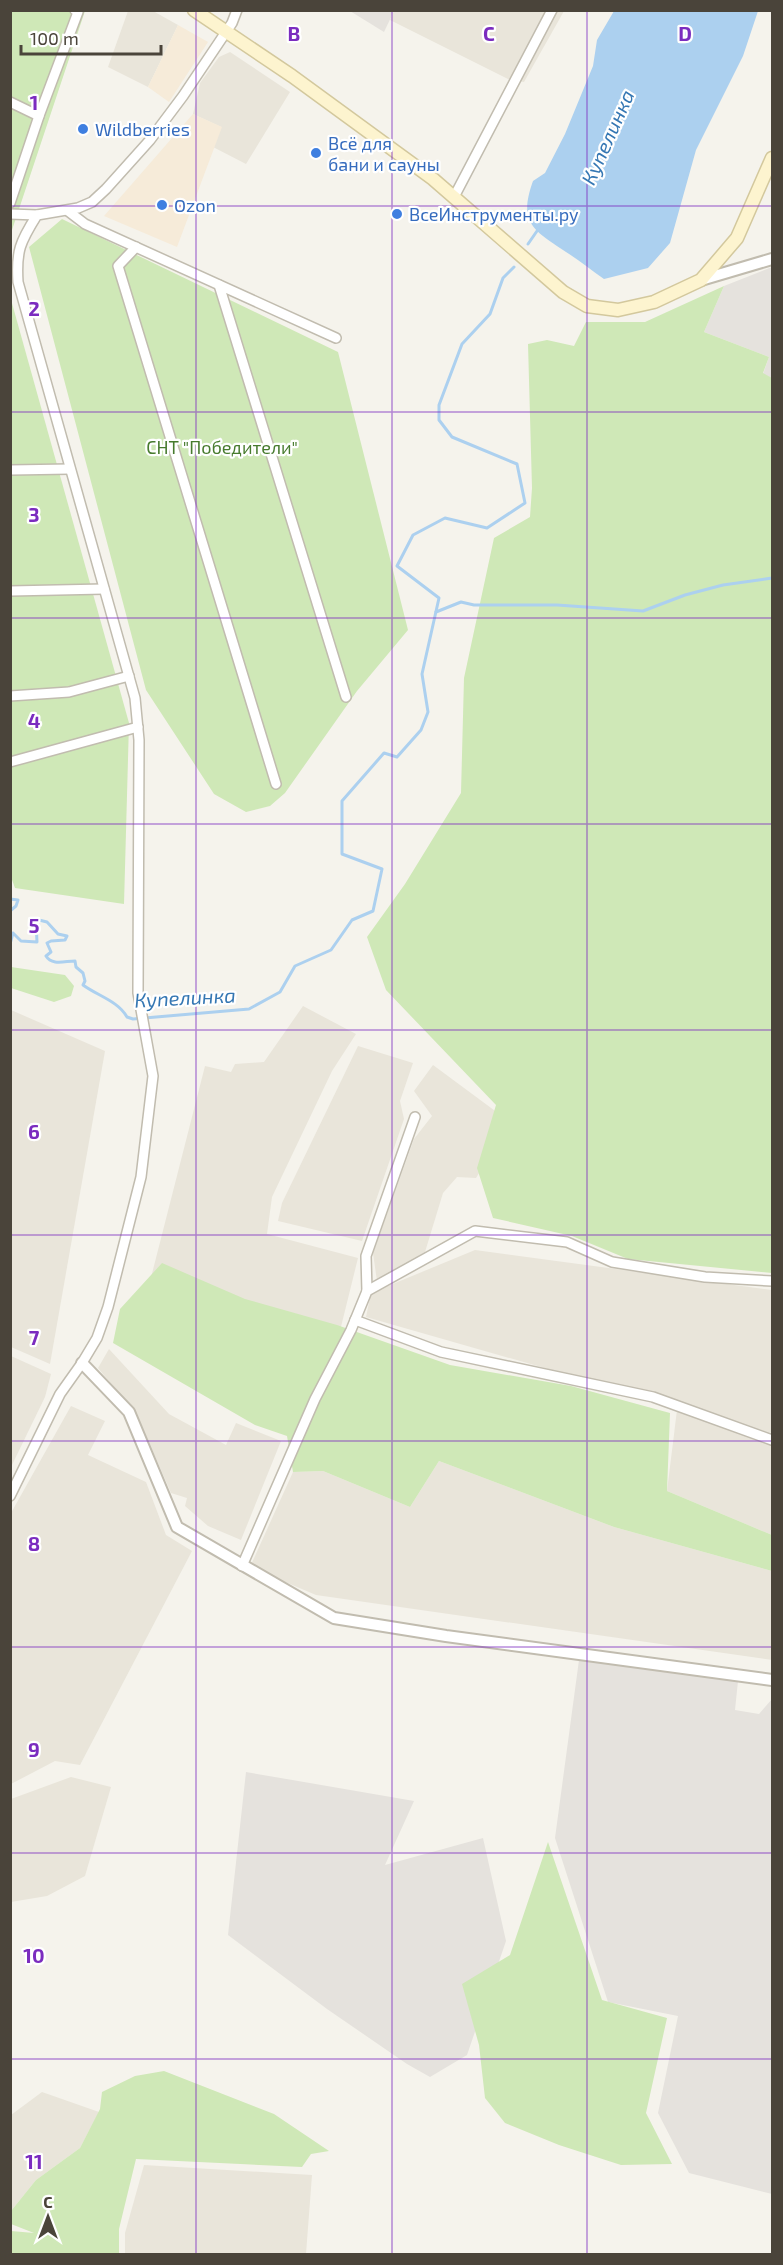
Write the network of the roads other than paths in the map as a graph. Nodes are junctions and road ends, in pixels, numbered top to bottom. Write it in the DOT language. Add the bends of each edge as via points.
graph roads {
  1 [pos="75,10"];
  2 [pos="194,10"];
  3 [pos="237,10"];
  4 [pos="552,10"];
  5 [pos="226,32"];
  6 [pos="10,102"];
  7 [pos="39,116"];
  8 [pos="772,158"];
  9 [pos="454,197"];
  10 [pos="10,203"];
  11 [pos="68,211"];
  12 [pos="10,214"];
  13 [pos="37,215"];
  14 [pos="136,247"];
  15 [pos="772,259"];
  16 [pos="701,280"];
  17 [pos="219,285"];
  18 [pos="336,338"];
  19 [pos="70,469"];
  20 [pos="10,470"];
  21 [pos="104,589"];
  22 [pos="10,591"];
  23 [pos="129,676"];
  24 [pos="10,696"];
  25 [pos="346,697"];
  26 [pos="138,727"];
  27 [pos="10,762"];
  28 [pos="276,784"];
  29 [pos="415,1118"];
  30 [pos="772,1281"];
  31 [pos="367,1291"];
  32 [pos="355,1320"];
  33 [pos="82,1363"];
  34 [pos="772,1440"];
  35 [pos="10,1496"];
  36 [pos="242,1566"];
  37 [pos="772,1680"];
  1 -- 7 [label="street" via="78,12"];
  2 -- 5 [label="main road"];
  3 -- 5 [label="street"];
  4 -- 9 [label="street"];
  5 -- 9 [label="main road" via="292,76"];
  5 -- 11 [label="street" via="183,96 128,166 92,202"];
  6 -- 7 [label="street"];
  7 -- 10 [label="street"];
  8 -- 16 [label="main road" via="737,238"];
  9 -- 16 [label="main road" via="562,292 587,306 618,310 654,302"];
  11 -- 13 [label="street"];
  11 -- 14 [label="street" via="85,224"];
  12 -- 13 [label="street"];
  13 -- 19 [label="street" via="21,240 18,282"];
  14 -- 17 [label="street"];
  14 -- 28 [label="street" via="117,266"];
  15 -- 16 [label="street"];
  17 -- 18 [label="street"];
  17 -- 25 [label="street"];
  19 -- 20 [label="street"];
  19 -- 21 [label="street"];
  21 -- 22 [label="street"];
  21 -- 23 [label="street"];
  23 -- 24 [label="street" via="69,692"];
  23 -- 26 [label="street"];
  26 -- 27 [label="street"];
  26 -- 33 [label="street" via="139,1008 153,1076 141,1177 108,1307 97,1338"];
  29 -- 31 [label="street" via="366,1256"];
  30 -- 31 [label="street" via="705,1277 612,1262 567,1242 475,1231"];
  31 -- 32 [label="street"];
  32 -- 34 [label="street" via="441,1352 653,1398"];
  32 -- 36 [label="street" via="315,1399"];
  33 -- 35 [label="street" via="60,1394"];
  33 -- 36 [label="street" via="129,1412 177,1527"];
  36 -- 37 [label="street" via="334,1618"];
}
